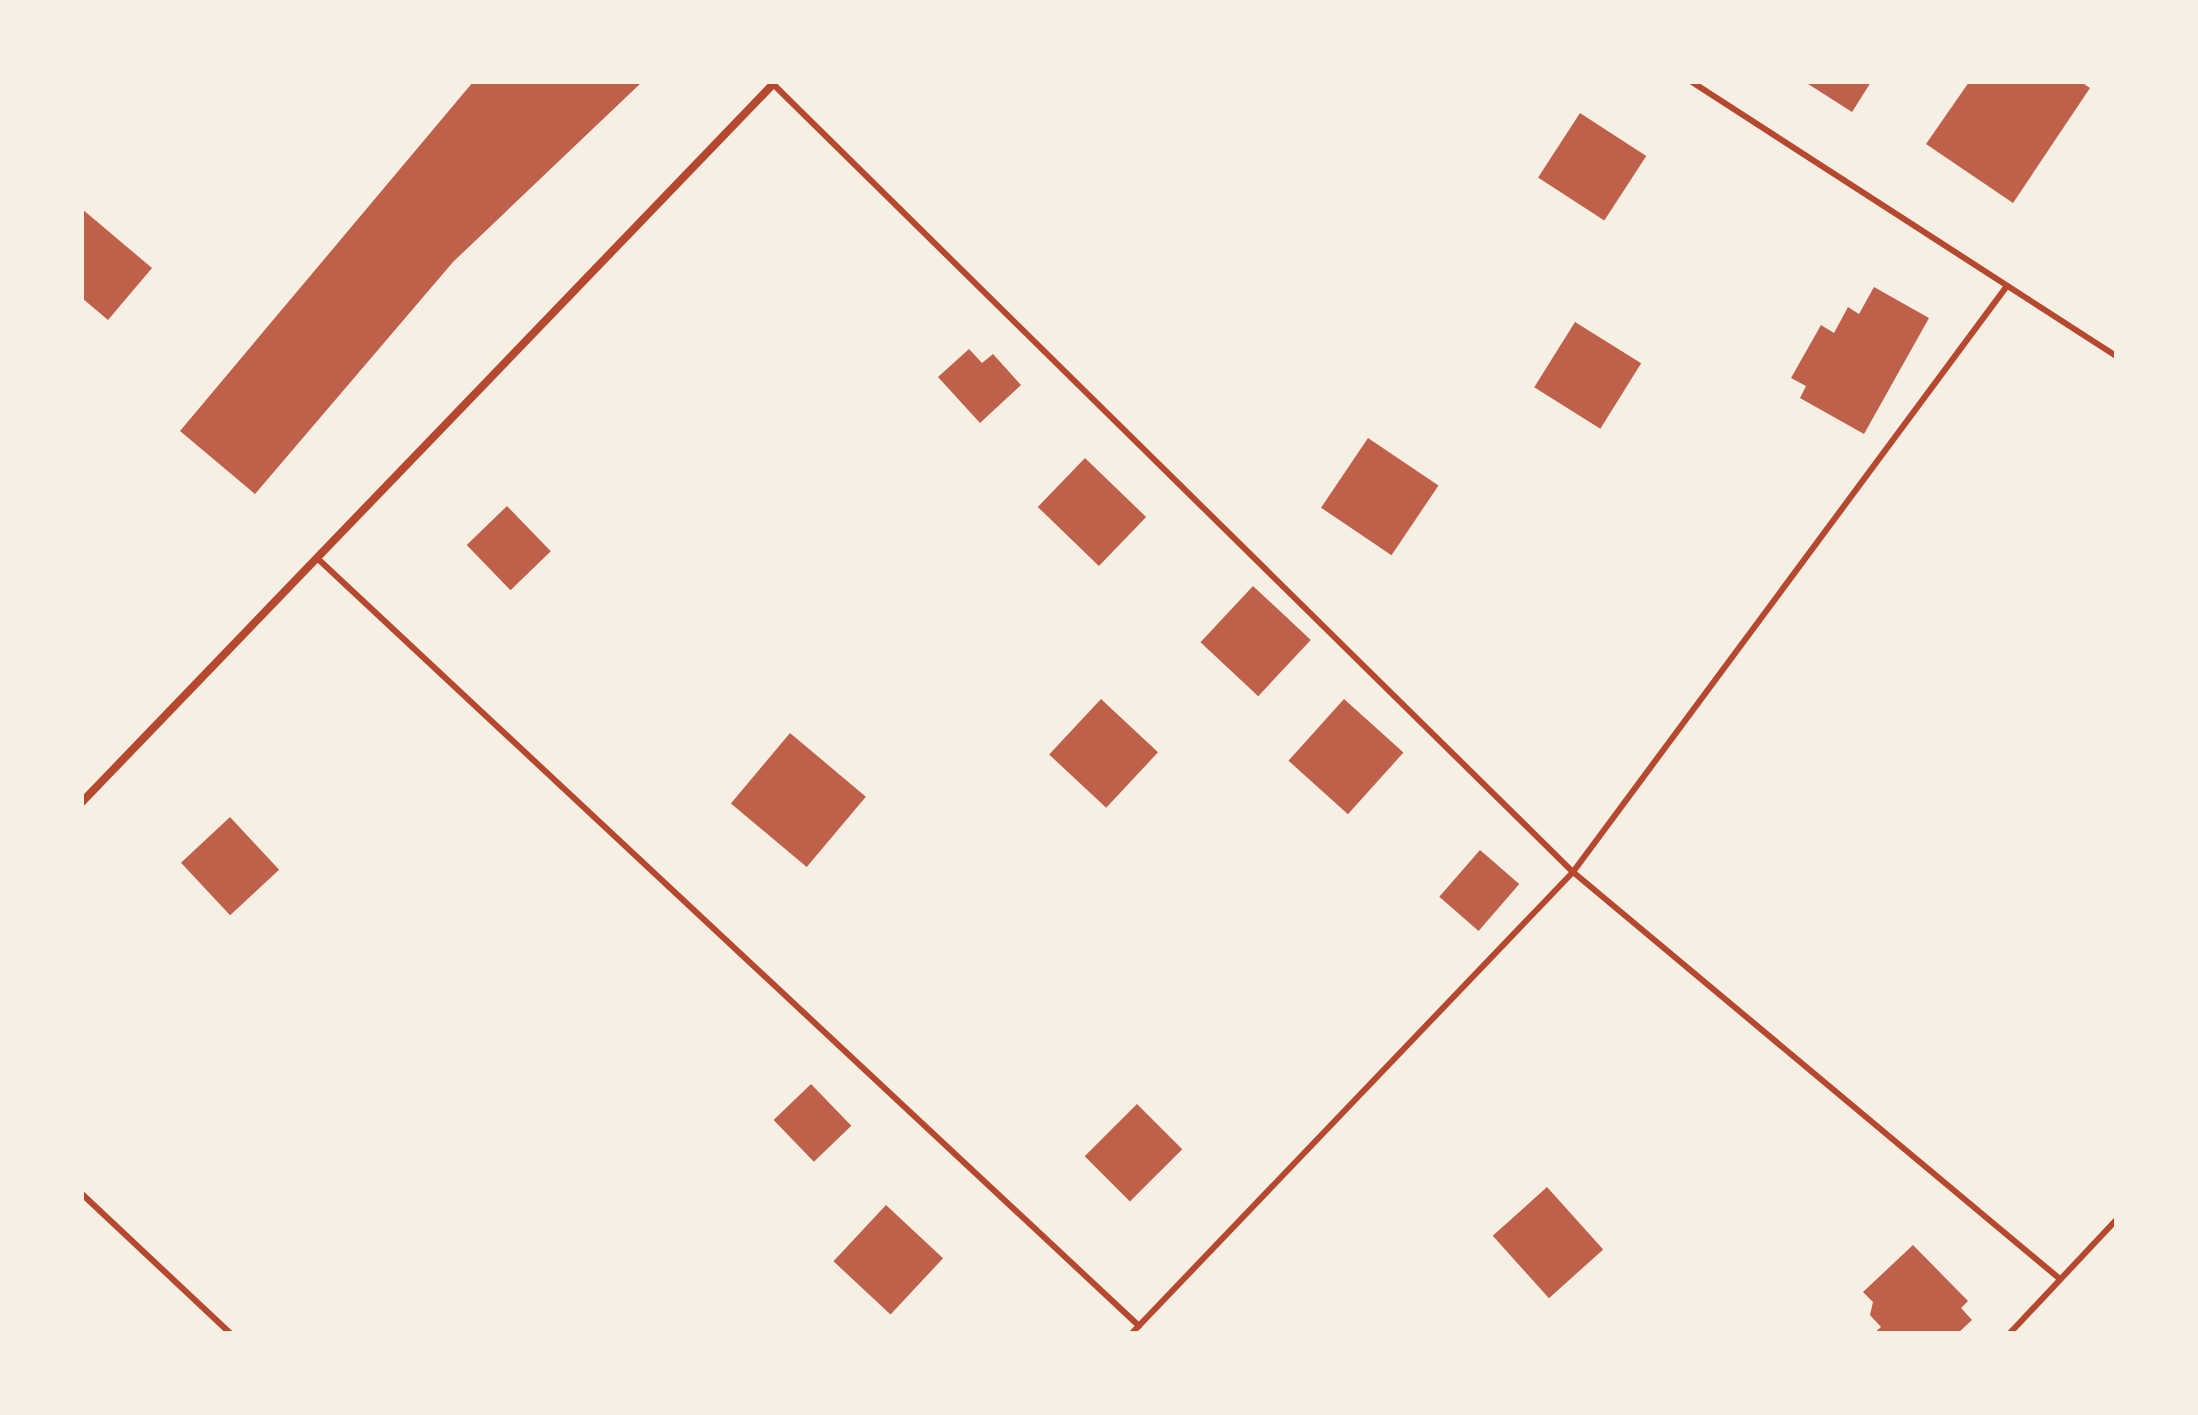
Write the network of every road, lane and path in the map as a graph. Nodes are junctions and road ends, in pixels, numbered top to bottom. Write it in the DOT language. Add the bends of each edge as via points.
graph roads {
  1 [pos="1692,82"];
  2 [pos="774,83"];
  3 [pos="2007,286"];
  4 [pos="2116,356"];
  5 [pos="317,558"];
  6 [pos="82,802"];
  7 [pos="1573,872"];
  8 [pos="82,1194"];
  9 [pos="2116,1220"];
  10 [pos="2060,1279"];
  11 [pos="1139,1326"];
  12 [pos="230,1333"];
  13 [pos="1132,1333"];
  14 [pos="2010,1333"];
  1 -- 3 [label="lane"];
  2 -- 5 [label="street"];
  2 -- 7 [label="lane"];
  3 -- 4 [label="lane"];
  3 -- 7 [label="lane"];
  5 -- 6 [label="street"];
  5 -- 11 [label="lane"];
  7 -- 10 [label="lane"];
  7 -- 11 [label="lane"];
  8 -- 12 [label="lane"];
  9 -- 10 [label="lane"];
  10 -- 14 [label="lane"];
  11 -- 13 [label="lane"];
}
